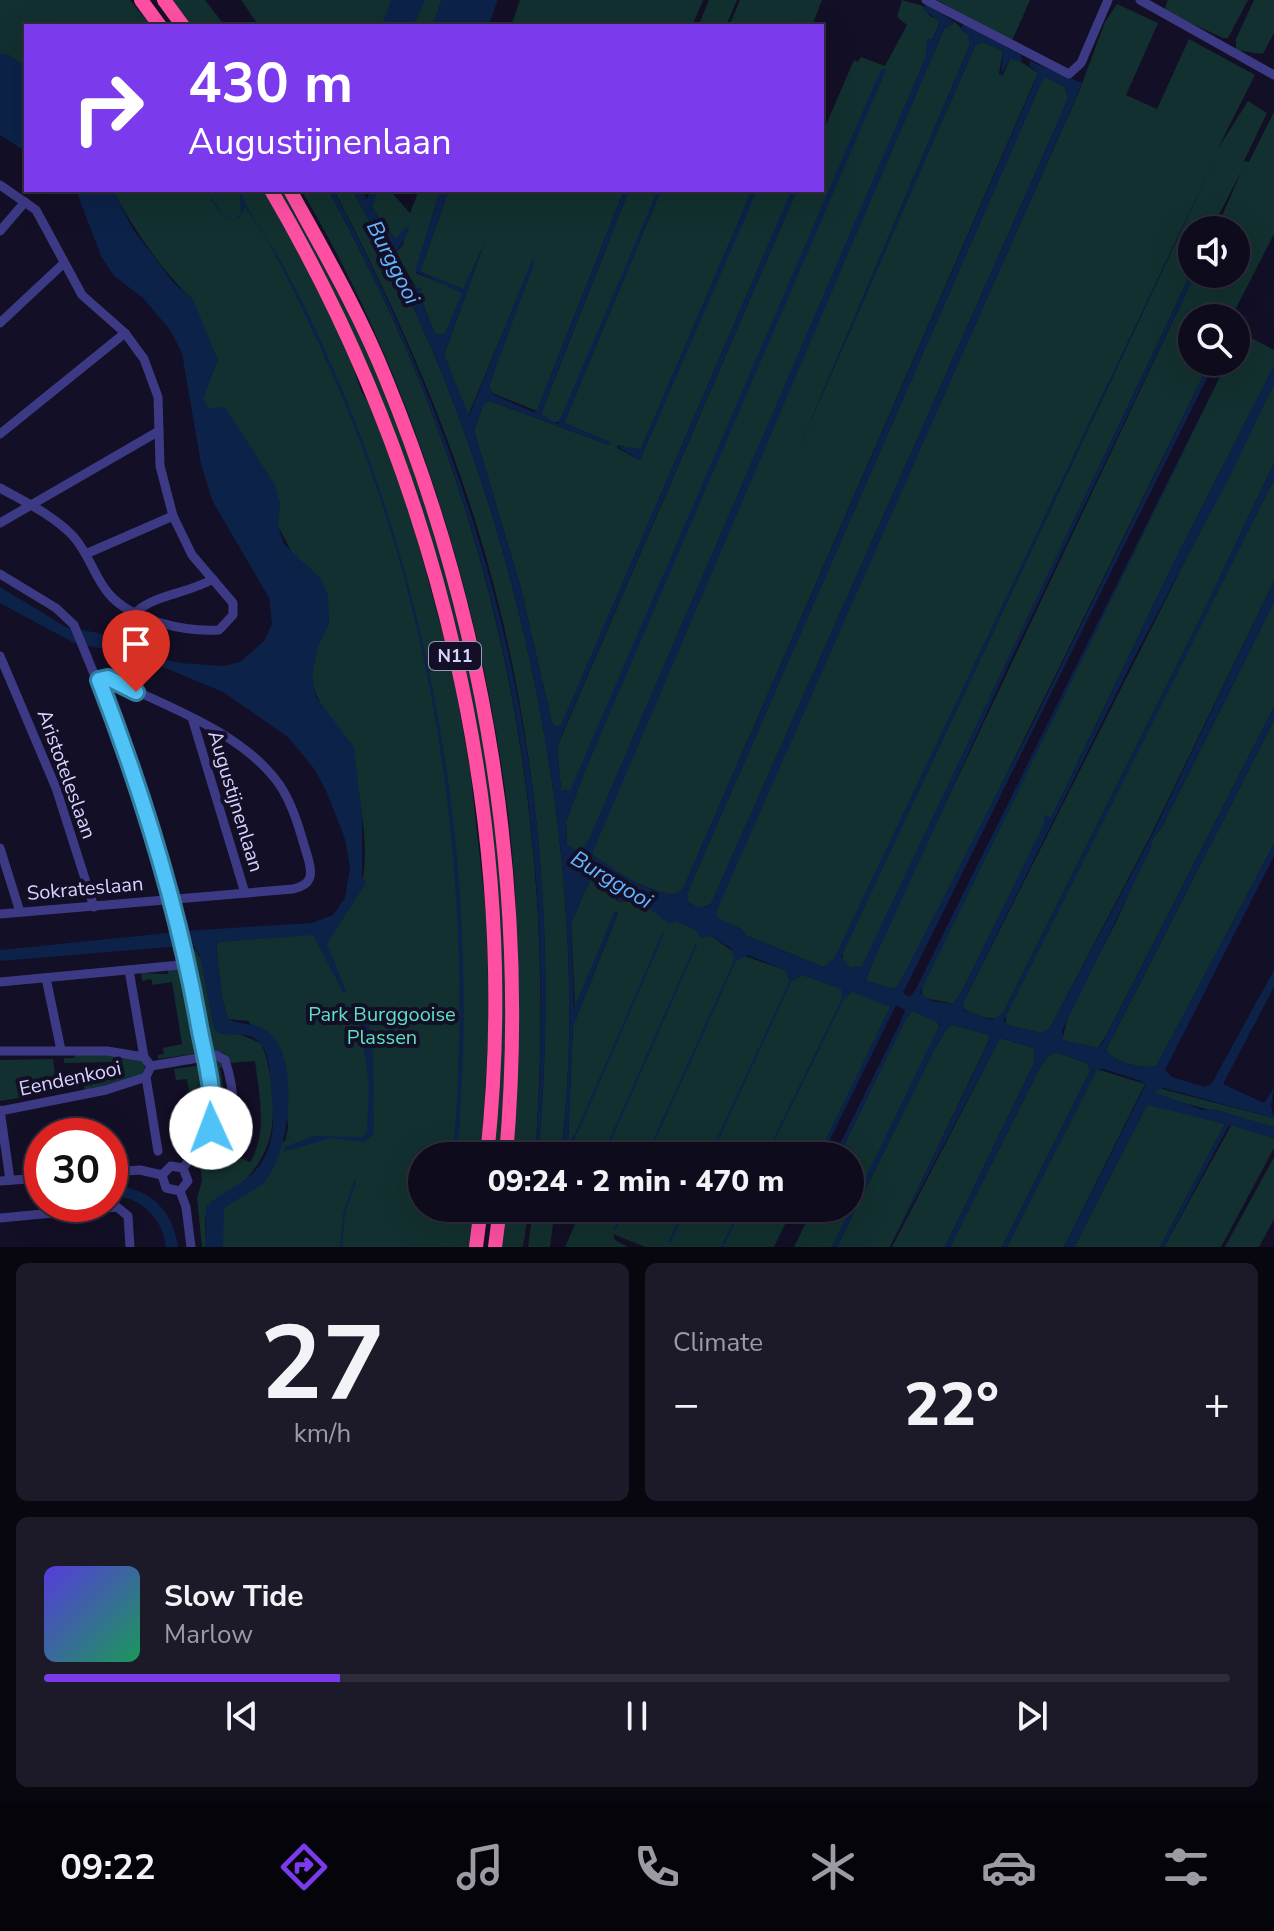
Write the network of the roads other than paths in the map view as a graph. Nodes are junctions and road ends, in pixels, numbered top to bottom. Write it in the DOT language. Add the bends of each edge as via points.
graph roads {
  1 [pos="141,0"];
  2 [pos="164,0"];
  3 [pos="926,0"];
  4 [pos="1108,0"];
  5 [pos="1140,0"];
  6 [pos="159,24"];
  7 [pos="182,24"];
  8 [pos="1274,75"];
  9 [pos="0,185"];
  10 [pos="272,192"];
  11 [pos="291,192"];
  12 [pos="25,202"];
  13 [pos="0,231"];
  14 [pos="64,263"];
  15 [pos="0,323"];
  16 [pos="125,333"];
  17 [pos="159,431"];
  18 [pos="0,434"];
  19 [pos="0,488"];
  20 [pos="30,505"];
  21 [pos="173,516"];
  22 [pos="0,523"];
  23 [pos="88,553"];
  24 [pos="0,574"];
  25 [pos="213,579"];
  26 [pos="136,612"];
  27 [pos="0,656"];
  28 [pos="99,680"];
  29 [pos="193,721"];
  30 [pos="0,848"];
  31 [pos="245,893"];
  32 [pos="172,898"];
  33 [pos="94,907"];
  34 [pos="20,912"];
  35 [pos="0,914"];
  36 [pos="180,965"];
  37 [pos="129,970"];
  38 [pos="46,978"];
  39 [pos="0,982"];
  40 [pos="61,1050"];
  41 [pos="0,1051"];
  42 [pos="144,1057"];
  43 [pos="205,1057"];
  44 [pos="151,1066"];
  45 [pos="146,1077"];
  46 [pos="0,1110"];
  47 [pos="488,1142"];
  48 [pos="507,1142"];
  49 [pos="200,1148"];
  50 [pos="158,1151"];
  51 [pos="183,1168"];
  52 [pos="128,1171"];
  53 [pos="162,1175"];
  54 [pos="5,1181"];
  55 [pos="180,1191"];
  56 [pos="0,1218"];
  57 [pos="479,1222"];
  58 [pos="498,1222"];
  59 [pos="130,1247"];
  60 [pos="191,1247"];
  61 [pos="476,1247"];
  62 [pos="495,1247"];
  1 -- 6 [label="highway"];
  2 -- 7 [label="highway"];
  3 -- 4 [label="street" via="1069,74 1081,63"];
  5 -- 8 [label="street"];
  9 -- 12 [label="street"];
  10 -- 47 [label="highway, N11" via="359,361 415,509 446,613 479,791 490,884 494,1055"];
  11 -- 48 [label="highway, N11" via="385,377 434,510 474,658 492,751 507,882 512,1005"];
  12 -- 13 [label="street"];
  12 -- 14 [label="street" via="42,219"];
  14 -- 15 [label="street"];
  14 -- 16 [label="street" via="87,302"];
  16 -- 17 [label="street" via="151,376"];
  16 -- 18 [label="street"];
  17 -- 20 [label="street"];
  17 -- 21 [label="street" via="160,466"];
  19 -- 20 [label="street"];
  20 -- 22 [label="street"];
  20 -- 23 [label="street" via="69,532"];
  21 -- 23 [label="street"];
  21 -- 25 [label="street" via="192,555"];
  23 -- 26 [label="street" via="106,592"];
  24 -- 28 [label="street" via="74,625"];
  25 -- 26 [label="street"];
  25 -- 26 [label="street" via="234,609 219,630 178,626"];
  27 -- 33 [label="street, Aristoteleslaan" via="56,788"];
  28 -- 29 [label="street, Augustijnenlaan" via="108,678"];
  28 -- 32 [label="street" via="139,784"];
  29 -- 31 [label="street, Augustijnenlaan"];
  29 -- 31 [label="street, Augustijnenlaan" via="262,763 295,813 310,880 293,889"];
  30 -- 34 [label="street"];
  31 -- 32 [label="street, Augustijnenlaan"];
  32 -- 33 [label="street, Sokrateslaan"];
  32 -- 43 [label="street"];
  33 -- 34 [label="street, Sokrateslaan"];
  34 -- 35 [label="street, Sokrateslaan"];
  36 -- 37 [label="street"];
  37 -- 38 [label="street"];
  37 -- 42 [label="street"];
  38 -- 39 [label="street"];
  38 -- 40 [label="street"];
  40 -- 41 [label="street, Eendenkooi"];
  40 -- 42 [label="street, Eendenkooi"];
  42 -- 44 [label="street"];
  43 -- 44 [label="street"];
  43 -- 49 [label="street" via="213,1113"];
  43 -- 49 [label="street" via="225,1060 233,1120 220,1157"];
  44 -- 45 [label="street"];
  45 -- 46 [label="street, Eendenkooi"];
  45 -- 50 [label="street"];
  46 -- 54 [label="street, Eendenkooi"];
  49 -- 51 [label="street"];
  51 -- 53 [label="street" via="171,1166"];
  51 -- 55 [label="street" via="188,1181"];
  52 -- 53 [label="street"];
  53 -- 55 [label="street" via="166,1188"];
  55 -- 60 [label="street"];
  56 -- 59 [label="street" via="117,1207 128,1216"];
  57 -- 61 [label="highway"];
  58 -- 62 [label="highway"];
}
